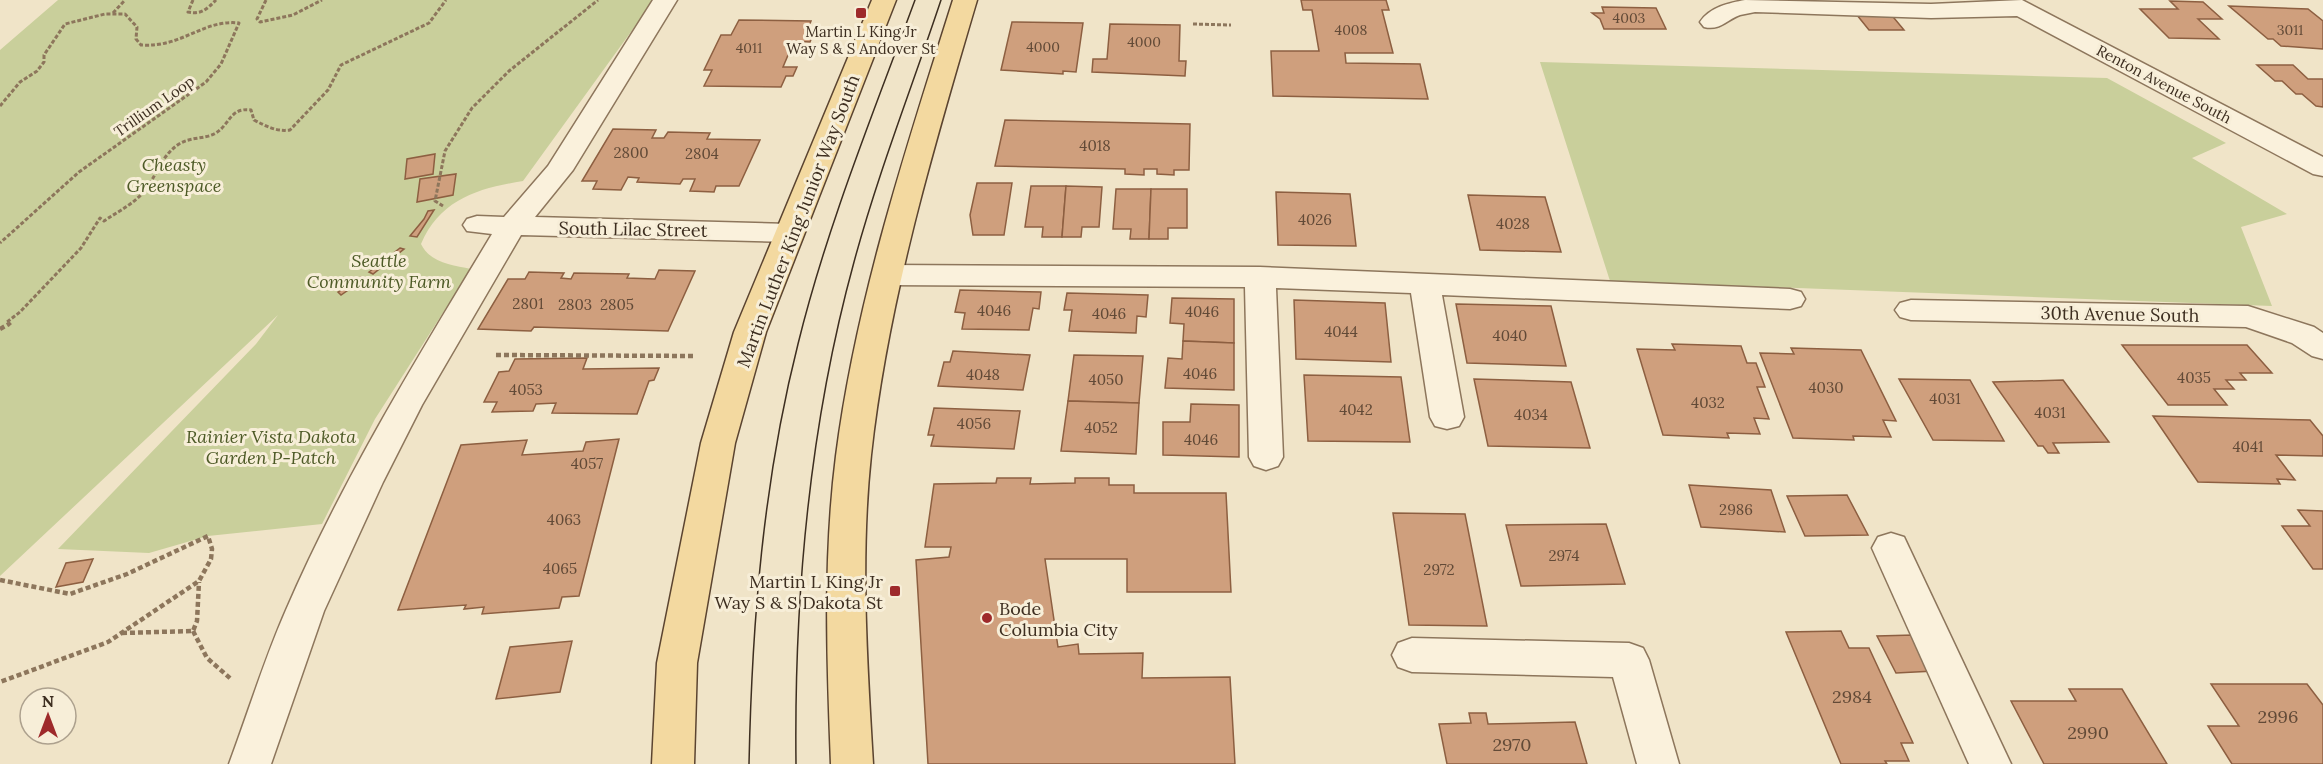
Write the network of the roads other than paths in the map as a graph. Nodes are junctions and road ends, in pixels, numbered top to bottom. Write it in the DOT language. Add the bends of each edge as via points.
graph roads {
  1 [pos="665,0"];
  2 [pos="884,0"];
  3 [pos="965,0"];
  4 [pos="2012,4"];
  5 [pos="1712,22"];
  6 [pos="2323,168"];
  7 [pos="477,225"];
  8 [pos="512,226"];
  9 [pos="789,233"];
  10 [pos="887,275"];
  11 [pos="1260,277"];
  12 [pos="1425,284"];
  13 [pos="1790,299"];
  14 [pos="1911,310"];
  15 [pos="2323,348"];
  16 [pos="1447,417"];
  17 [pos="1266,457"];
  18 [pos="1891,548"];
  19 [pos="1412,655"];
  20 [pos="250,764"];
  21 [pos="673,764"];
  22 [pos="852,764"];
  23 [pos="1658,764"];
  24 [pos="1990,764"];
  1 -- 8 [label="street" via="559,170"];
  2 -- 9 [label="main road, Martin Luther King Junior Way South"];
  3 -- 10 [label="main road"];
  4 -- 5 [label="street" via="1931,11 1755,5 1731,10"];
  4 -- 6 [label="street, Renton Avenue South"];
  7 -- 8 [label="street, South Lilac Street"];
  8 -- 9 [label="street, South Lilac Street"];
  8 -- 20 [label="street" via="406,404 365,483 305,611"];
  9 -- 21 [label="main road, Martin Luther King Junior Way South" via="750,332 718,443 677,663"];
  10 -- 11 [label="street"];
  10 -- 22 [label="main road" via="859,415 851,484 846,658"];
  11 -- 12 [label="street"];
  11 -- 17 [label="street"];
  12 -- 13 [label="street"];
  12 -- 16 [label="street"];
  14 -- 15 [label="street, 30th Avenue South" via="2248,317 2303,335"];
  18 -- 24 [label="street"];
  19 -- 23 [label="street" via="1629,660"];
}
